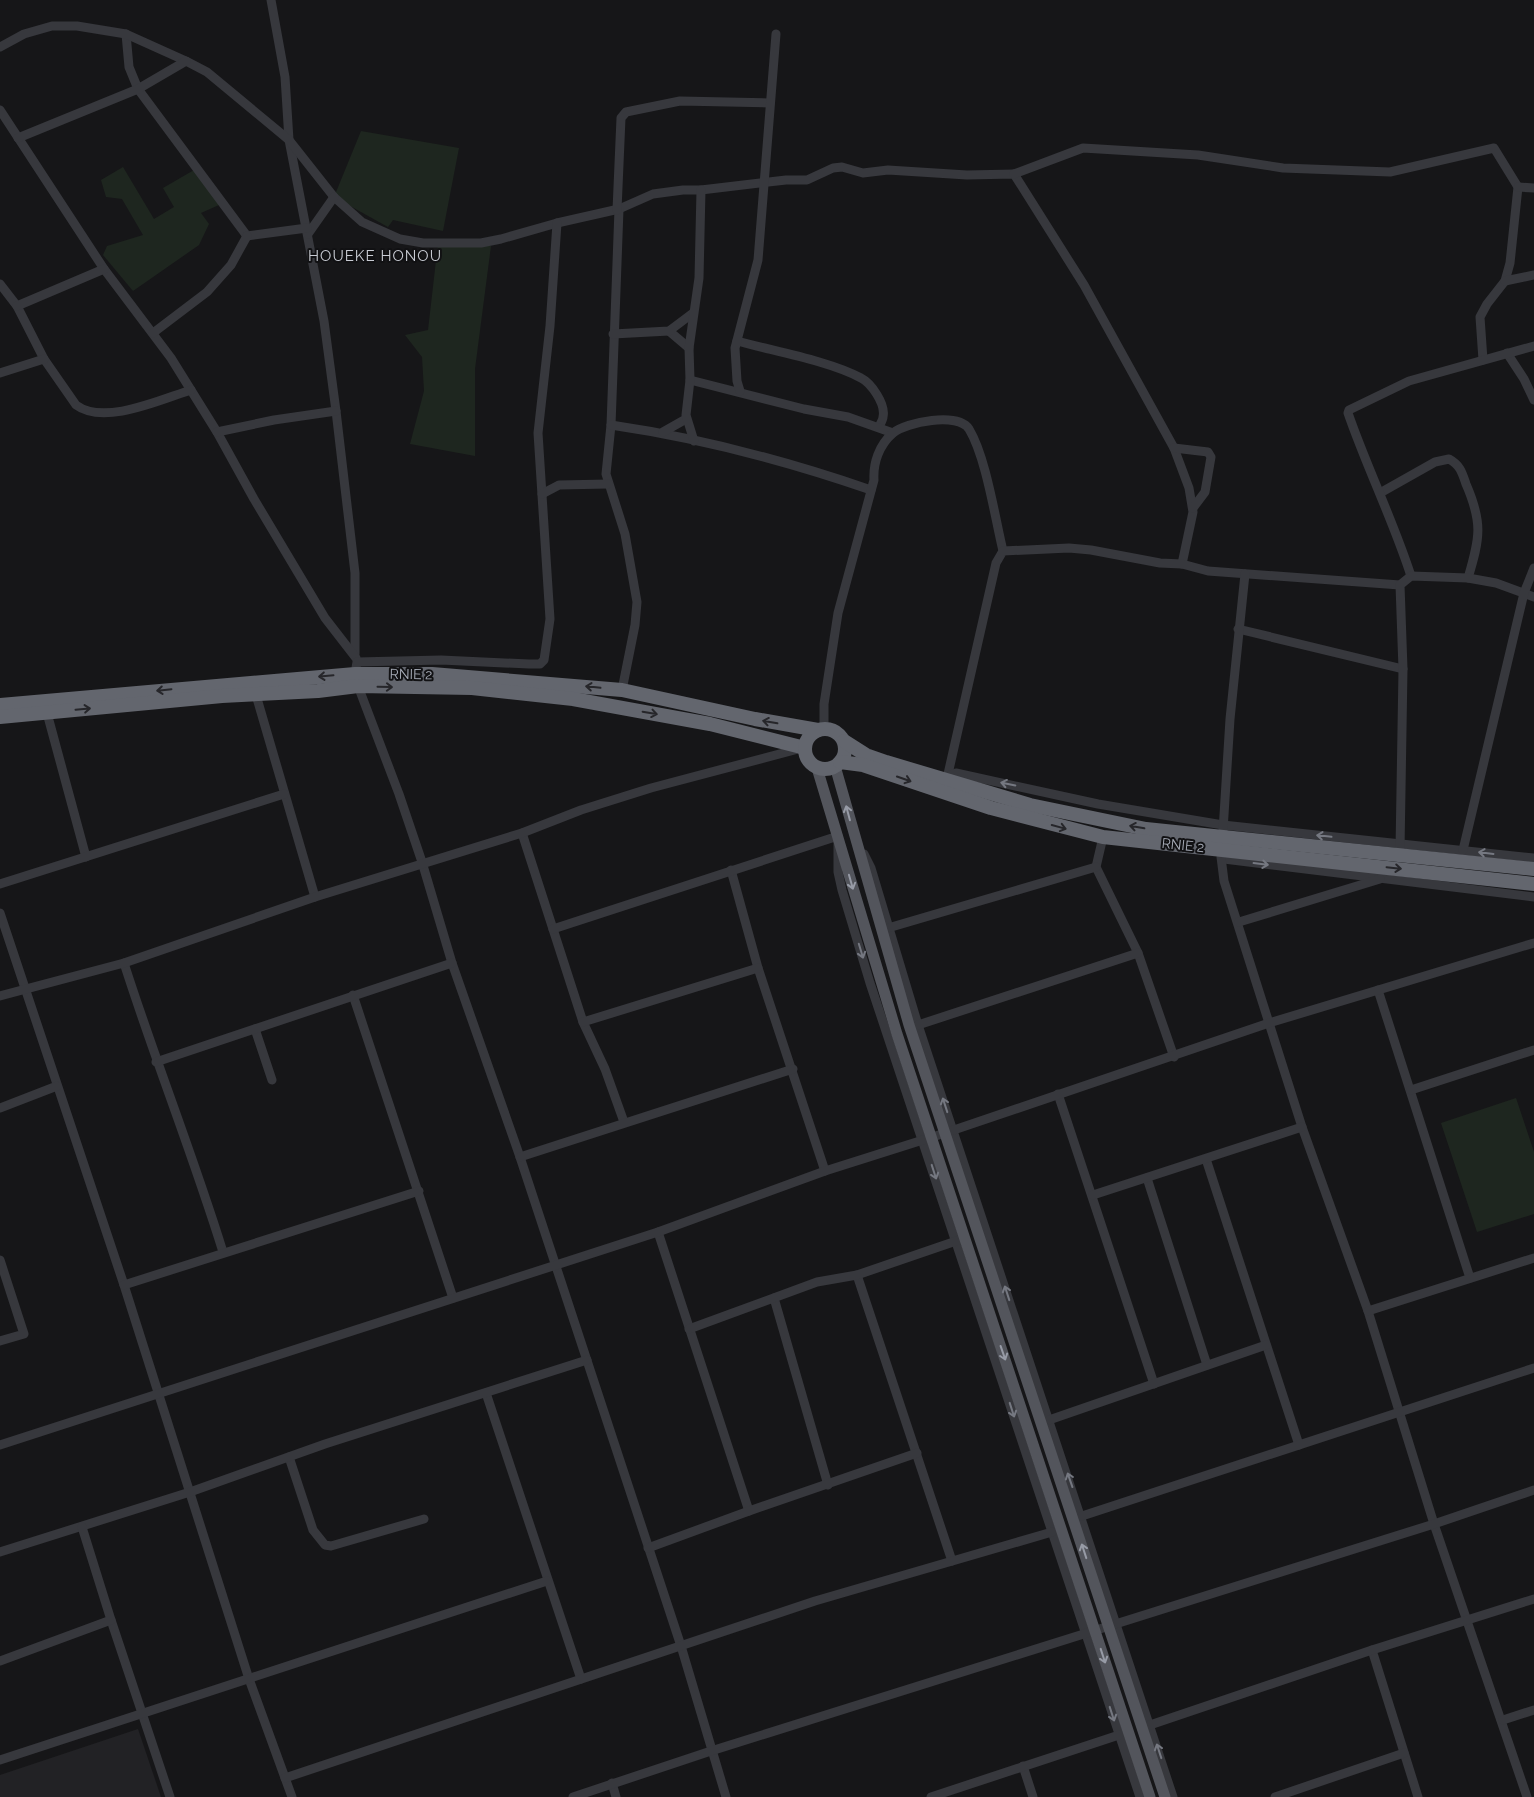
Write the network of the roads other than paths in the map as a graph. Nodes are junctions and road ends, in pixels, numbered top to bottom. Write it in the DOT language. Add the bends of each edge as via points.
graph roads {
  1 [pos="272,0"];
  2 [pos="126,34"];
  3 [pos="776,34"];
  4 [pos="0,47"];
  5 [pos="186,61"];
  6 [pos="138,89"];
  7 [pos="770,103"];
  8 [pos="0,110"];
  9 [pos="18,138"];
  10 [pos="289,140"];
  11 [pos="1014,174"];
  12 [pos="763,183"];
  13 [pos="1518,187"];
  14 [pos="1534,188"];
  15 [pos="701,190"];
  16 [pos="334,197"];
  17 [pos="618,209"];
  18 [pos="556,223"];
  19 [pos="308,231"];
  20 [pos="247,236"];
  21 [pos="104,269"];
  22 [pos="1534,275"];
  23 [pos="1505,281"];
  24 [pos="0,284"];
  25 [pos="17,306"];
  26 [pos="693,313"];
  27 [pos="669,331"];
  28 [pos="153,333"];
  29 [pos="613,334"];
  30 [pos="737,342"];
  31 [pos="1534,346"];
  32 [pos="689,348"];
  33 [pos="1507,353"];
  34 [pos="44,358"];
  35 [pos="1483,360"];
  36 [pos="0,373"];
  37 [pos="690,380"];
  38 [pos="191,390"];
  39 [pos="740,391"];
  40 [pos="1534,400"];
  41 [pos="336,411"];
  42 [pos="686,420"];
  43 [pos="611,425"];
  44 [pos="878,427"];
  45 [pos="217,432"];
  46 [pos="663,432"];
  47 [pos="893,434"];
  48 [pos="694,441"];
  49 [pos="1174,448"];
  50 [pos="608,484"];
  51 [pos="871,490"];
  52 [pos="1380,493"];
  53 [pos="542,494"];
  54 [pos="1193,508"];
  55 [pos="1003,551"];
  56 [pos="1182,564"];
  57 [pos="1534,568"];
  58 [pos="1245,574"];
  59 [pos="1411,576"];
  60 [pos="1468,578"];
  61 [pos="1400,585"];
  62 [pos="1524,594"];
  63 [pos="1534,596"];
  64 [pos="1238,630"];
  65 [pos="357,669"];
  66 [pos="1403,669"];
  67 [pos="622,690"];
  68 [pos="256,695"];
  69 [pos="0,705"];
  70 [pos="47,713"];
  71 [pos="0,717"];
  72 [pos="821,729"];
  73 [pos="844,741"];
  74 [pos="805,748"];
  75 [pos="838,764"];
  76 [pos="817,768"];
  77 [pos="945,776"];
  78 [pos="284,794"];
  79 [pos="853,831"];
  80 [pos="522,833"];
  81 [pos="838,836"];
  82 [pos="1103,837"];
  83 [pos="1222,842"];
  84 [pos="1400,849"];
  85 [pos="1463,850"];
  86 [pos="86,857"];
  87 [pos="1534,858"];
  88 [pos="422,862"];
  89 [pos="1096,867"];
  90 [pos="1534,869"];
  91 [pos="731,870"];
  92 [pos="1384,878"];
  93 [pos="0,884"];
  94 [pos="1534,884"];
  95 [pos="315,897"];
  96 [pos="1534,897"];
  97 [pos="0,913"];
  98 [pos="1239,922"];
  99 [pos="553,928"];
  100 [pos="888,928"];
  101 [pos="1534,943"];
  102 [pos="1138,953"];
  103 [pos="124,963"];
  104 [pos="452,964"];
  105 [pos="758,968"];
  106 [pos="25,988"];
  107 [pos="1378,990"];
  108 [pos="352,995"];
  109 [pos="0,996"];
  110 [pos="583,1022"];
  111 [pos="1268,1023"];
  112 [pos="918,1025"];
  113 [pos="256,1029"];
  114 [pos="1533,1053"];
  115 [pos="1174,1057"];
  116 [pos="156,1062"];
  117 [pos="792,1069"];
  118 [pos="272,1080"];
  119 [pos="57,1086"];
  120 [pos="1411,1090"];
  121 [pos="1058,1094"];
  122 [pos="0,1108"];
  123 [pos="624,1122"];
  124 [pos="1302,1127"];
  125 [pos="949,1132"];
  126 [pos="928,1139"];
  127 [pos="520,1156"];
  128 [pos="1206,1158"];
  129 [pos="825,1171"];
  130 [pos="1147,1178"];
  131 [pos="419,1191"];
  132 [pos="1094,1196"];
  133 [pos="658,1232"];
  134 [pos="960,1239"];
  135 [pos="223,1252"];
  136 [pos="1534,1258"];
  137 [pos="0,1260"];
  138 [pos="554,1265"];
  139 [pos="857,1275"];
  140 [pos="1470,1278"];
  141 [pos="124,1285"];
  142 [pos="453,1298"];
  143 [pos="774,1298"];
  144 [pos="1368,1311"];
  145 [pos="689,1329"];
  146 [pos="0,1341"];
  147 [pos="1266,1345"];
  148 [pos="587,1360"];
  149 [pos="1207,1365"];
  150 [pos="1534,1368"];
  151 [pos="1154,1384"];
  152 [pos="486,1392"];
  153 [pos="158,1394"];
  154 [pos="1399,1412"];
  155 [pos="1049,1420"];
  156 [pos="0,1445"];
  157 [pos="1299,1445"];
  158 [pos="917,1453"];
  159 [pos="289,1457"];
  160 [pos="828,1484"];
  161 [pos="1534,1490"];
  162 [pos="190,1492"];
  163 [pos="749,1511"];
  164 [pos="1082,1516"];
  165 [pos="424,1520"];
  166 [pos="1434,1524"];
  167 [pos="82,1527"];
  168 [pos="1052,1532"];
  169 [pos="648,1548"];
  170 [pos="0,1552"];
  171 [pos="952,1561"];
  172 [pos="548,1581"];
  173 [pos="1534,1599"];
  174 [pos="111,1620"];
  175 [pos="1468,1621"];
  176 [pos="1113,1625"];
  177 [pos="1090,1632"];
  178 [pos="681,1646"];
  179 [pos="1372,1650"];
  180 [pos="0,1660"];
  181 [pos="249,1679"];
  182 [pos="581,1679"];
  183 [pos="1534,1710"];
  184 [pos="143,1713"];
  185 [pos="1503,1720"];
  186 [pos="1146,1726"];
  187 [pos="1119,1735"];
  188 [pos="711,1751"];
  189 [pos="1404,1753"];
  190 [pos="0,1760"];
  191 [pos="1023,1766"];
  192 [pos="285,1778"];
  193 [pos="612,1783"];
  194 [pos="1288,1795"];
  195 [pos="170,1797"];
  196 [pos="292,1797"];
  197 [pos="573,1797"];
  198 [pos="616,1797"];
  199 [pos="726,1797"];
  200 [pos="931,1797"];
  201 [pos="1033,1797"];
  202 [pos="1140,1797"];
  203 [pos="1150,1797"];
  204 [pos="1165,1797"];
  205 [pos="1174,1797"];
  206 [pos="1275,1797"];
  207 [pos="1418,1797"];
  208 [pos="1527,1797"];
  1 -- 10 [label="street" via="285,77"];
  2 -- 4 [label="street" via="78,26 52,26 24,34"];
  2 -- 5 [label="street"];
  2 -- 6 [label="street" via="129,66"];
  3 -- 7 [label="street"];
  5 -- 6 [label="street"];
  5 -- 10 [label="street" via="207,72"];
  6 -- 9 [label="street"];
  6 -- 20 [label="street"];
  7 -- 12 [label="street"];
  7 -- 17 [label="street" via="680,101 626,112 621,118"];
  8 -- 9 [label="street"];
  9 -- 21 [label="street"];
  10 -- 16 [label="street"];
  10 -- 19 [label="street"];
  11 -- 12 [label="street" via="888,170 862,173 842,167 832,168 807,180"];
  11 -- 13 [label="street" via="1083,148 1198,155 1282,168 1390,172 1494,148"];
  11 -- 49 [label="street" via="1084,285"];
  12 -- 15 [label="street"];
  12 -- 30 [label="street" via="758,260"];
  13 -- 14 [label="street"];
  13 -- 23 [label="street"];
  15 -- 17 [label="street" via="653,194"];
  15 -- 26 [label="street" via="700,278"];
  16 -- 18 [label="street" via="362,222 379,231 423,243 481,243"];
  16 -- 19 [label="street"];
  17 -- 18 [label="street"];
  17 -- 29 [label="street" via="618,275"];
  18 -- 53 [label="street" via="550,326 539,417"];
  19 -- 20 [label="street"];
  19 -- 41 [label="street"];
  20 -- 28 [label="street" via="231,265 207,292"];
  21 -- 25 [label="street"];
  21 -- 28 [label="street"];
  22 -- 23 [label="street"];
  23 -- 35 [label="street" via="1480,317"];
  24 -- 25 [label="street"];
  25 -- 34 [label="street"];
  26 -- 27 [label="street"];
  26 -- 32 [label="street"];
  27 -- 29 [label="street"];
  27 -- 32 [label="street"];
  28 -- 38 [label="street"];
  29 -- 43 [label="street"];
  30 -- 39 [label="street" via="735,363"];
  30 -- 44 [label="street" via="833,367 861,378 871,386 881,405 884,418"];
  31 -- 33 [label="street"];
  32 -- 37 [label="street"];
  33 -- 35 [label="street"];
  33 -- 40 [label="street"];
  34 -- 36 [label="street"];
  34 -- 38 [label="street" via="76,405 87,411 118,412"];
  35 -- 52 [label="street" via="1409,381 1349,410 1355,434"];
  37 -- 39 [label="street"];
  37 -- 42 [label="street"];
  38 -- 45 [label="street"];
  39 -- 44 [label="street"];
  41 -- 45 [label="street"];
  41 -- 65 [label="street" via="355,573"];
  42 -- 46 [label="street"];
  42 -- 48 [label="street"];
  43 -- 46 [label="street"];
  43 -- 50 [label="street" via="606,474"];
  44 -- 47 [label="street"];
  45 -- 65 [label="street"];
  46 -- 48 [label="street"];
  47 -- 51 [label="street" via="874,460"];
  47 -- 55 [label="street" via="912,424 940,420 962,423 968,428 985,473"];
  48 -- 51 [label="street" via="800,466"];
  49 -- 54 [label="street"];
  49 -- 54 [label="street" via="1208,452 1212,457 1205,492"];
  50 -- 53 [label="street" via="559,485"];
  50 -- 67 [label="street" via="624,534 637,602"];
  51 -- 72 [label="street" via="838,613"];
  52 -- 59 [label="street"];
  52 -- 60 [label="street" via="1435,462 1450,459 1459,464 1478,520 1478,542"];
  53 -- 65 [label="street" via="550,619 544,660 540,664 432,660"];
  54 -- 56 [label="street"];
  55 -- 56 [label="street" via="1069,548"];
  55 -- 77 [label="street" via="996,563"];
  56 -- 58 [label="street" via="1208,571"];
  57 -- 62 [label="street"];
  58 -- 61 [label="street"];
  58 -- 64 [label="street"];
  59 -- 60 [label="street"];
  59 -- 61 [label="street"];
  60 -- 62 [label="street" via="1496,583"];
  61 -- 66 [label="street"];
  62 -- 63 [label="street"];
  62 -- 85 [label="street"];
  64 -- 66 [label="street"];
  64 -- 83 [label="street"];
  67 -- 65 [label="highway, RNIE 2 / RNIE 2, one-way"];
  65 -- 68 [label="highway, RNIE 2 / RNIE 2"];
  65 -- 69 [label="highway, RNIE 2 / RNIE 2, one-way"];
  65 -- 74 [label="highway, RNIE 2 / RNIE 2, one-way" via="472,688 573,699 710,724"];
  65 -- 88 [label="street"];
  66 -- 84 [label="street"];
  72 -- 67 [label="highway, RNIE 2 / RNIE 2, one-way" via="755,720"];
  70 -- 68 [label="highway, RNIE 2 / RNIE 2, one-way"];
  68 -- 78 [label="street"];
  70 -- 71 [label="highway, RNIE 2 / RNIE 2"];
  70 -- 86 [label="street"];
  72 -- 73 [label="highway, RNIE 2 / RNIE 2" via="832,730"];
  72 -- 74 [label="highway" via="807,740"];
  73 -- 75 [label="highway" via="845,752"];
  73 -- 77 [label="highway, RNIE 2 / RNIE 2" via="866,755"];
  74 -- 76 [label="highway" via="808,760"];
  74 -- 80 [label="street" via="651,788"];
  75 -- 76 [label="highway, RNIE 2 / RNIE 2"];
  79 -- 75 [label="main road, one-way"];
  75 -- 82 [label="highway, RNIE 2 / RNIE 2, one-way" via="863,765 991,808"];
  76 -- 81 [label="main road"];
  83 -- 77 [label="highway, RNIE 2 / RNIE 2, one-way" via="1030,805"];
  78 -- 86 [label="street"];
  78 -- 95 [label="street"];
  79 -- 100 [label="street" via="871,868"];
  79 -- 125 [label="main road" via="909,1025"];
  80 -- 88 [label="street"];
  80 -- 99 [label="street"];
  81 -- 91 [label="street"];
  81 -- 126 [label="main road, one-way"];
  82 -- 83 [label="highway, RNIE 2 / RNIE 2"];
  82 -- 89 [label="street"];
  84 -- 83 [label="highway, RNIE 2 / RNIE 2, one-way"];
  83 -- 92 [label="street, one-way" via="1224,860"];
  83 -- 94 [label="highway, RNIE 2 / RNIE 2, one-way"];
  83 -- 98 [label="street" via="1222,874"];
  84 -- 85 [label="street"];
  84 -- 90 [label="highway, RNIE 2 / RNIE 2"];
  87 -- 85 [label="street, one-way"];
  86 -- 93 [label="street"];
  88 -- 95 [label="street"];
  88 -- 104 [label="street"];
  89 -- 100 [label="street"];
  89 -- 102 [label="street"];
  91 -- 99 [label="street"];
  91 -- 105 [label="street"];
  92 -- 96 [label="street"];
  92 -- 98 [label="street"];
  95 -- 103 [label="street"];
  97 -- 106 [label="street"];
  98 -- 111 [label="street"];
  99 -- 110 [label="street"];
  100 -- 112 [label="street"];
  101 -- 107 [label="street"];
  102 -- 112 [label="street"];
  102 -- 115 [label="street"];
  103 -- 106 [label="street"];
  103 -- 116 [label="street"];
  104 -- 108 [label="street"];
  104 -- 127 [label="street"];
  105 -- 110 [label="street"];
  105 -- 117 [label="street"];
  106 -- 109 [label="street"];
  106 -- 119 [label="street"];
  107 -- 111 [label="street"];
  107 -- 120 [label="street"];
  108 -- 113 [label="street"];
  108 -- 131 [label="street"];
  110 -- 123 [label="street" via="605,1069"];
  111 -- 115 [label="street"];
  111 -- 124 [label="street"];
  125 -- 112 [label="street, one-way"];
  113 -- 116 [label="street"];
  113 -- 118 [label="street"];
  114 -- 120 [label="street"];
  115 -- 121 [label="street"];
  116 -- 135 [label="street"];
  117 -- 123 [label="street"];
  117 -- 129 [label="street"];
  119 -- 122 [label="street"];
  119 -- 141 [label="street"];
  120 -- 140 [label="street"];
  121 -- 125 [label="street"];
  121 -- 132 [label="street"];
  123 -- 127 [label="street"];
  124 -- 128 [label="street"];
  124 -- 144 [label="street"];
  125 -- 126 [label="street"];
  155 -- 125 [label="street, one-way"];
  176 -- 125 [label="main road, one-way"];
  126 -- 129 [label="street"];
  126 -- 134 [label="main road, one-way"];
  127 -- 138 [label="street"];
  128 -- 130 [label="street"];
  128 -- 147 [label="street"];
  129 -- 133 [label="street"];
  130 -- 132 [label="street"];
  130 -- 149 [label="street"];
  131 -- 135 [label="street"];
  131 -- 142 [label="street"];
  132 -- 151 [label="street"];
  133 -- 138 [label="street"];
  133 -- 145 [label="street"];
  134 -- 139 [label="street"];
  134 -- 168 [label="street, one-way"];
  134 -- 177 [label="main road, one-way"];
  135 -- 141 [label="street"];
  136 -- 140 [label="street"];
  137 -- 146 [label="street" via="24,1334"];
  138 -- 142 [label="street"];
  138 -- 148 [label="street"];
  139 -- 143 [label="street" via="818,1282"];
  139 -- 158 [label="street"];
  140 -- 144 [label="street"];
  141 -- 153 [label="street"];
  142 -- 153 [label="street"];
  143 -- 145 [label="street"];
  143 -- 160 [label="street"];
  144 -- 154 [label="street"];
  145 -- 163 [label="street"];
  147 -- 149 [label="street"];
  147 -- 157 [label="street"];
  148 -- 152 [label="street"];
  148 -- 169 [label="street"];
  149 -- 151 [label="street"];
  150 -- 154 [label="street"];
  151 -- 155 [label="street"];
  152 -- 159 [label="street"];
  152 -- 172 [label="street"];
  153 -- 156 [label="street"];
  153 -- 162 [label="street"];
  154 -- 157 [label="street"];
  154 -- 166 [label="street"];
  164 -- 155 [label="street, one-way"];
  157 -- 164 [label="street"];
  158 -- 160 [label="street"];
  158 -- 171 [label="street"];
  159 -- 162 [label="street"];
  159 -- 165 [label="street" via="313,1530 325,1545"];
  160 -- 163 [label="street"];
  161 -- 166 [label="street"];
  162 -- 167 [label="street"];
  162 -- 181 [label="street"];
  163 -- 169 [label="street"];
  164 -- 176 [label="street"];
  166 -- 175 [label="street"];
  166 -- 176 [label="street"];
  167 -- 170 [label="street"];
  167 -- 174 [label="street"];
  168 -- 171 [label="street"];
  168 -- 177 [label="street"];
  169 -- 178 [label="street"];
  171 -- 178 [label="street" via="815,1601"];
  172 -- 181 [label="street"];
  172 -- 182 [label="street"];
  173 -- 175 [label="street"];
  174 -- 180 [label="street"];
  174 -- 184 [label="street"];
  175 -- 179 [label="street"];
  175 -- 185 [label="street"];
  176 -- 177 [label="street"];
  176 -- 186 [label="main road"];
  177 -- 187 [label="street, one-way"];
  177 -- 188 [label="street"];
  177 -- 203 [label="main road, one-way"];
  178 -- 182 [label="street"];
  178 -- 188 [label="street"];
  179 -- 186 [label="street"];
  179 -- 189 [label="street"];
  181 -- 184 [label="street"];
  181 -- 192 [label="street"];
  182 -- 192 [label="street"];
  183 -- 185 [label="street"];
  184 -- 190 [label="street"];
  184 -- 195 [label="street"];
  185 -- 208 [label="street"];
  186 -- 204 [label="main road"];
  205 -- 186 [label="street, one-way"];
  187 -- 191 [label="street"];
  187 -- 202 [label="street"];
  188 -- 193 [label="street"];
  188 -- 199 [label="street"];
  189 -- 194 [label="street"];
  189 -- 207 [label="street"];
  191 -- 200 [label="street"];
  191 -- 201 [label="street"];
  192 -- 196 [label="street"];
  193 -- 197 [label="street"];
  193 -- 198 [label="street"];
  194 -- 206 [label="street"];
}
